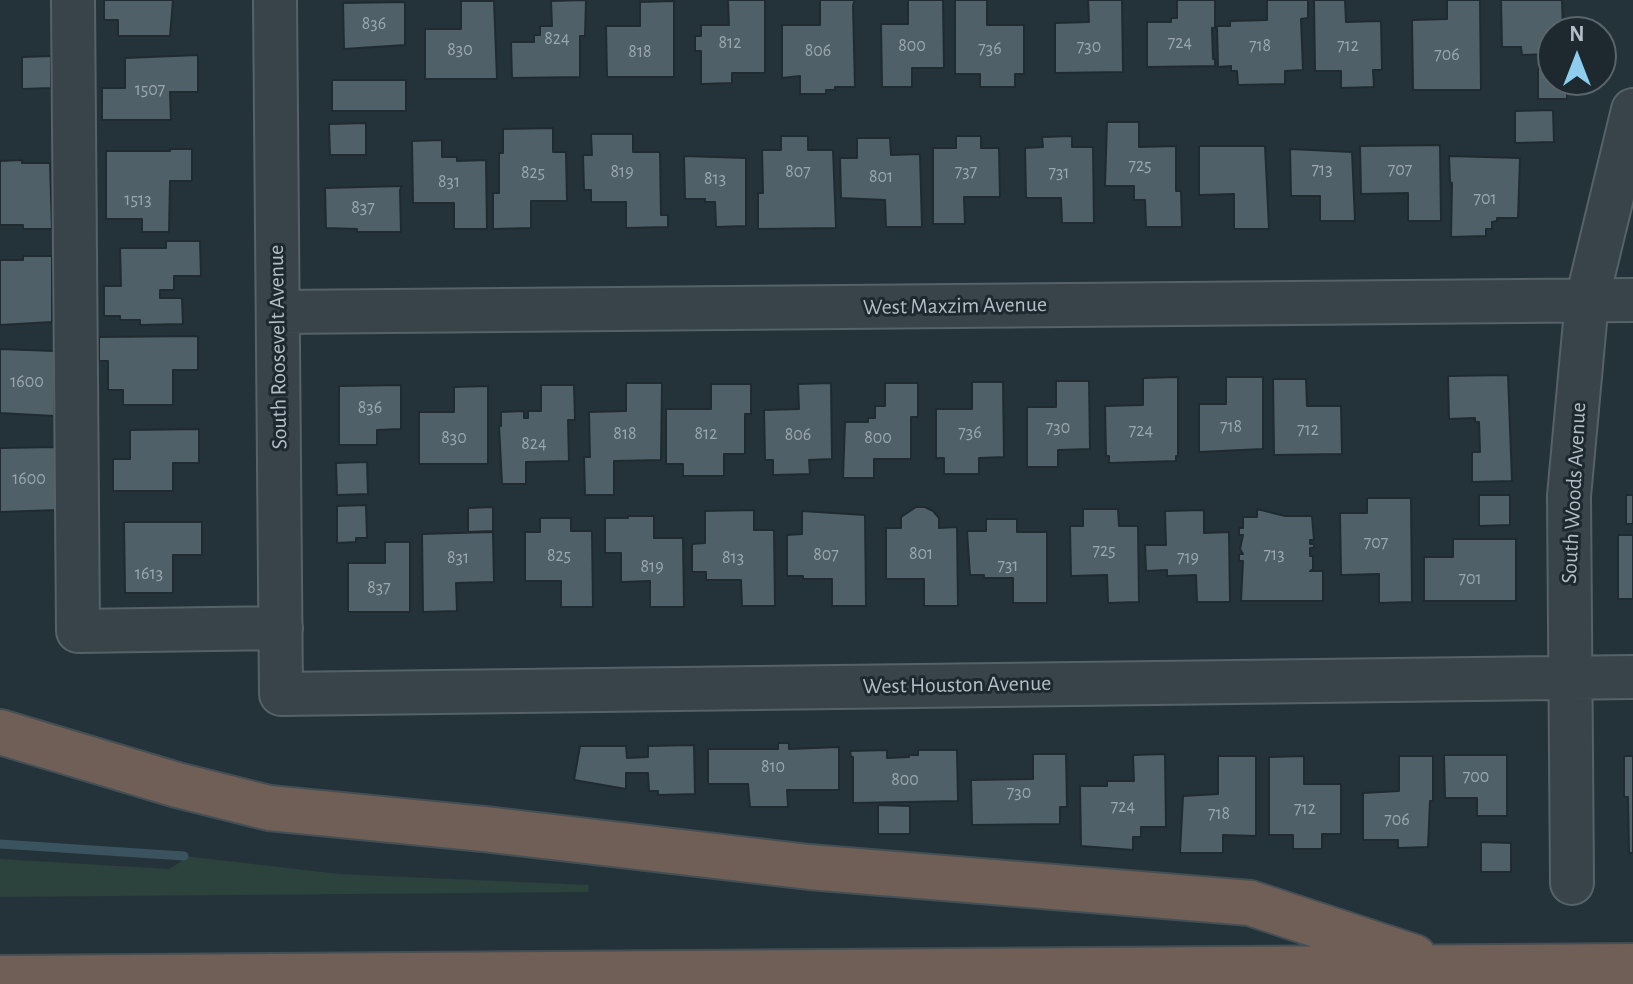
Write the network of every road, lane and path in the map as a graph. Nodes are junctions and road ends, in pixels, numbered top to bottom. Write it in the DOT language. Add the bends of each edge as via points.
graph roads {
  1 [pos="73,0"];
  2 [pos="275,0"];
  3 [pos="1633,110"];
  4 [pos="1587,300"];
  5 [pos="1633,300"];
  6 [pos="278,312"];
  7 [pos="281,628"];
  8 [pos="1633,677"];
  9 [pos="1569,678"];
  10 [pos="281,694"];
  11 [pos="0,732"];
  12 [pos="1572,883"];
  13 [pos="1633,966"];
  14 [pos="1447,968"];
  15 [pos="7,978"];
  1 -- 7 [label="street" via="78,631"];
  2 -- 6 [label="street, South Roosevelt Avenue"];
  3 -- 4 [label="street, South Woods Avenue"];
  4 -- 5 [label="street, West Maxzim Avenue"];
  4 -- 6 [label="street, West Maxzim Avenue"];
  4 -- 9 [label="street, South Woods Avenue" via="1569,496"];
  6 -- 7 [label="street, South Roosevelt Avenue"];
  7 -- 10 [label="street, South Roosevelt Avenue"];
  8 -- 9 [label="street, West Houston Avenue"];
  9 -- 10 [label="street, West Houston Avenue"];
  9 -- 12 [label="street, South Woods Avenue"];
  11 -- 14 [label="highway" via="269,808 809,867 1250,903"];
  13 -- 14 [label="highway"];
  14 -- 15 [label="highway"];
}
